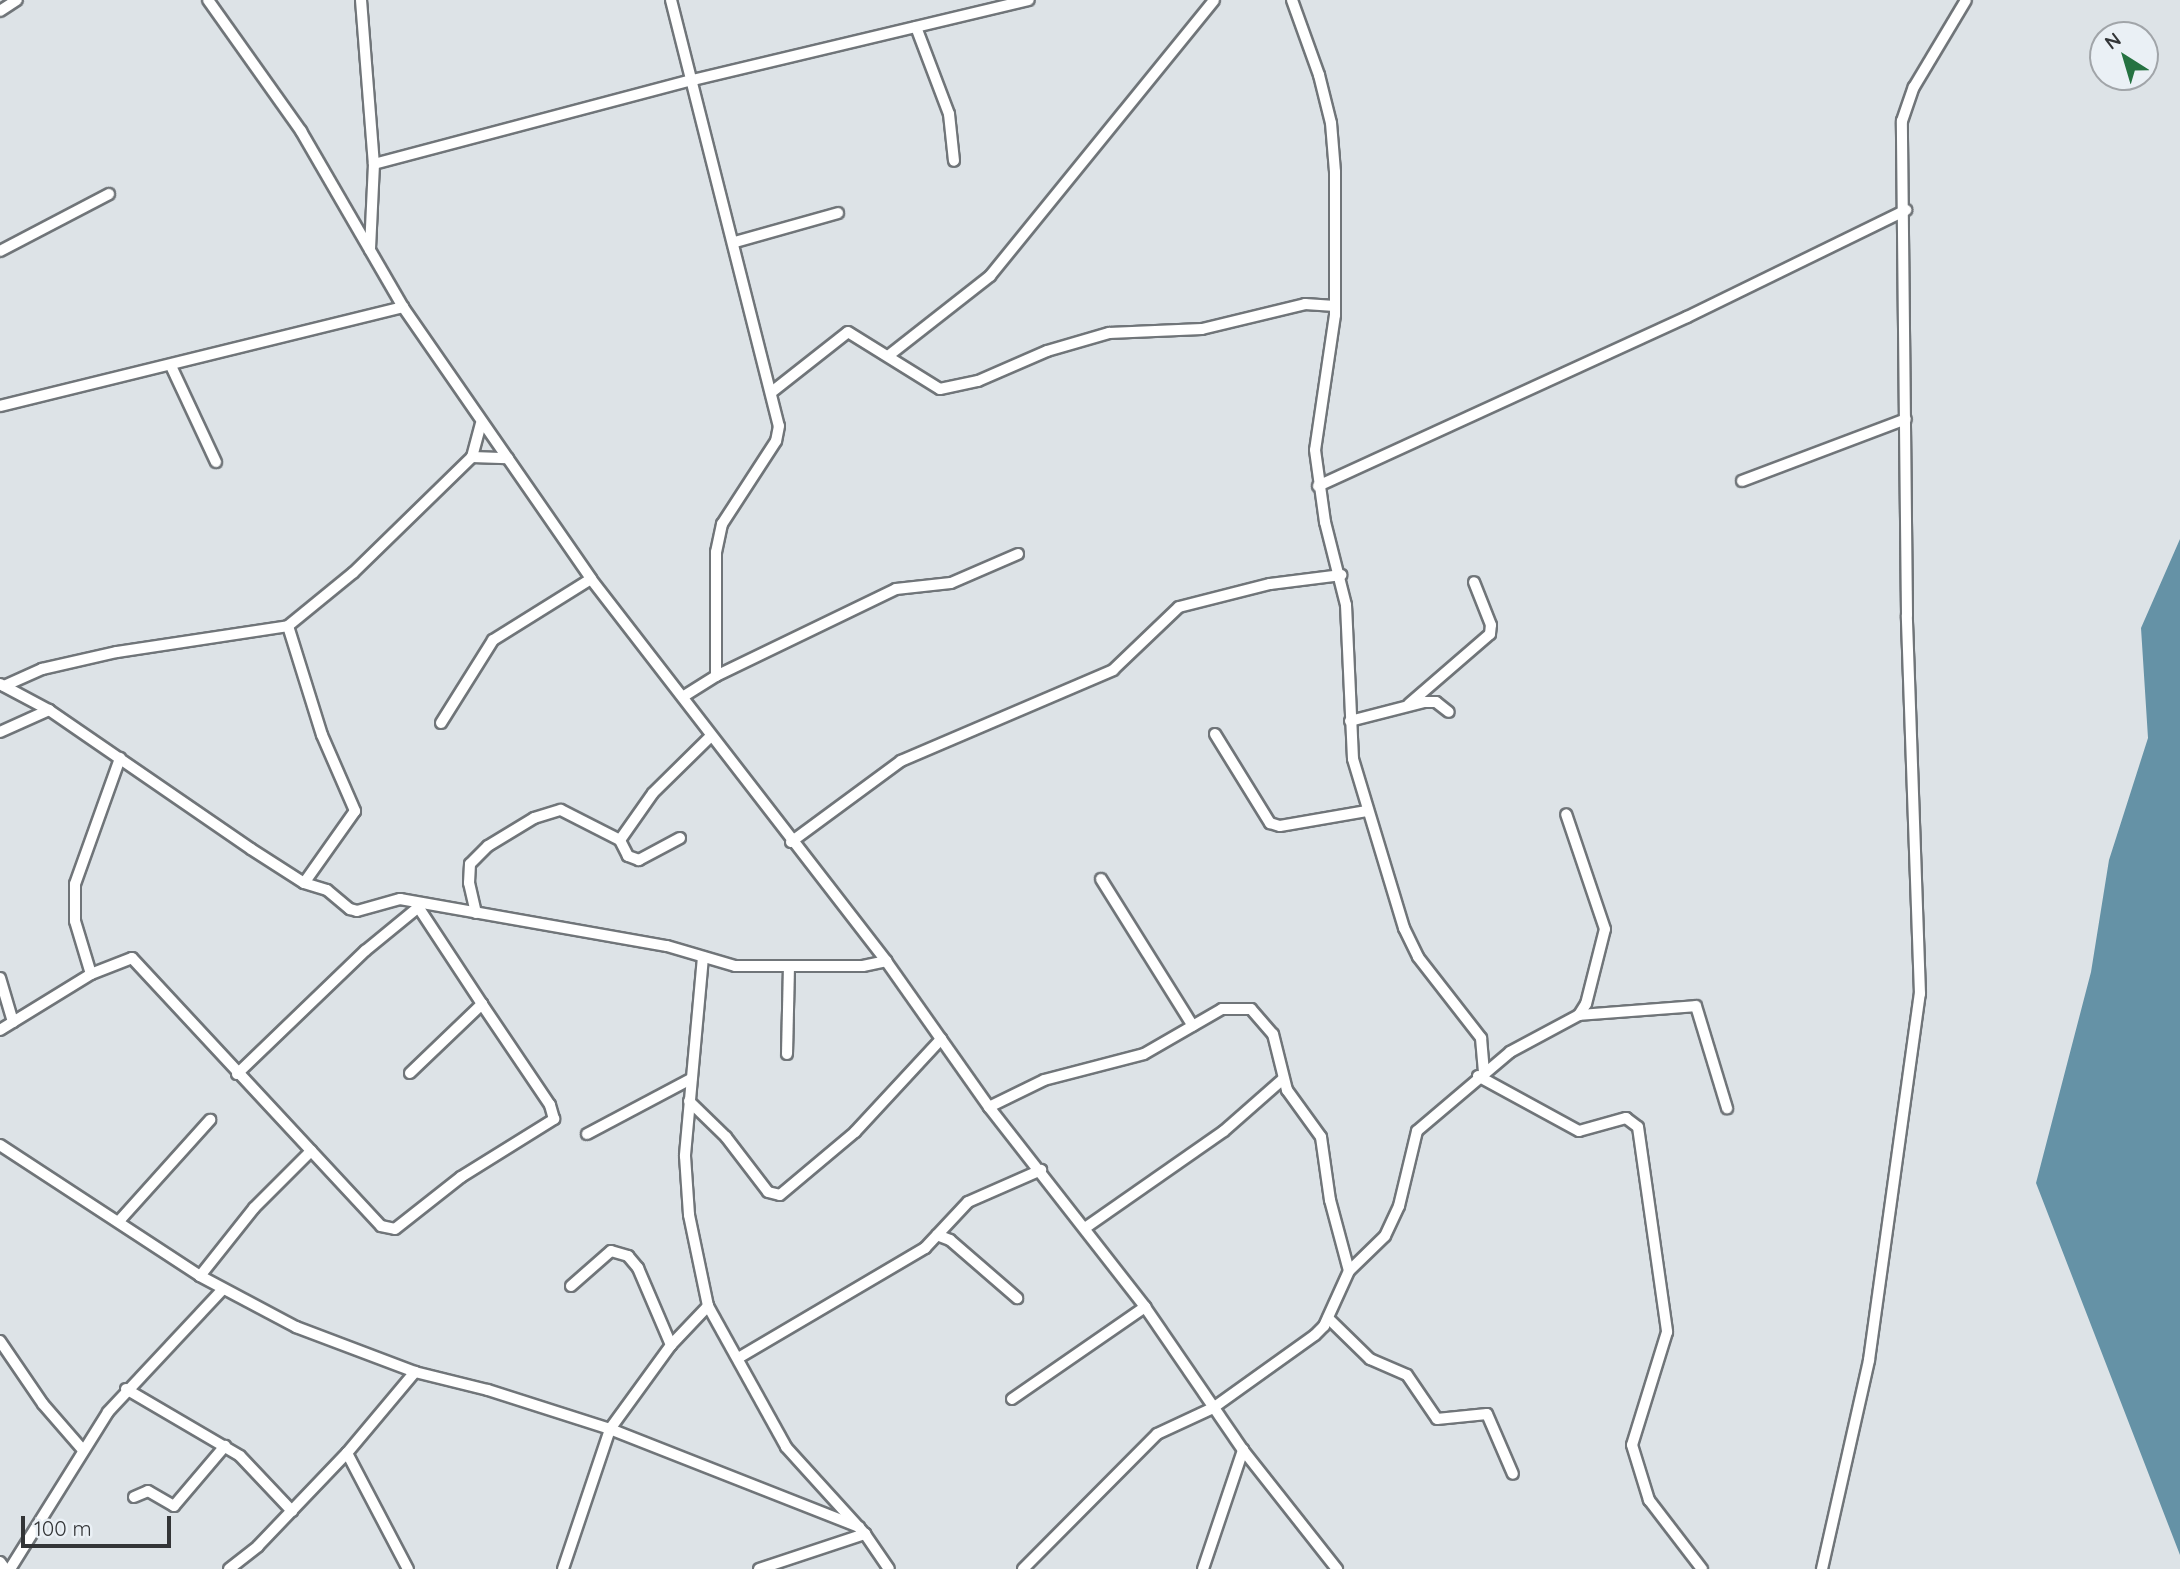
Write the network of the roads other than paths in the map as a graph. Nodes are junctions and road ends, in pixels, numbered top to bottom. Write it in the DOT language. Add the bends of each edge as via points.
graph roads {
  1 [pos="17,0"];
  2 [pos="208,0"];
  3 [pos="361,0"];
  4 [pos="671,0"];
  5 [pos="1029,0"];
  6 [pos="1214,0"];
  7 [pos="1292,0"];
  8 [pos="1966,0"];
  9 [pos="0,11"];
  10 [pos="916,27"];
  11 [pos="693,79"];
  12 [pos="954,161"];
  13 [pos="374,164"];
  14 [pos="109,194"];
  15 [pos="1906,210"];
  16 [pos="838,213"];
  17 [pos="735,242"];
  18 [pos="370,250"];
  19 [pos="0,251"];
  20 [pos="1335,306"];
  21 [pos="404,307"];
  22 [pos="888,356"];
  23 [pos="171,366"];
  24 [pos="773,391"];
  25 [pos="0,406"];
  26 [pos="1906,419"];
  27 [pos="481,423"];
  28 [pos="472,457"];
  29 [pos="508,458"];
  30 [pos="216,462"];
  31 [pos="1741,481"];
  32 [pos="1318,486"];
  33 [pos="1018,554"];
  34 [pos="1341,575"];
  35 [pos="591,579"];
  36 [pos="1474,582"];
  37 [pos="288,626"];
  38 [pos="716,676"];
  39 [pos="2,685"];
  40 [pos="683,697"];
  41 [pos="1409,704"];
  42 [pos="49,710"];
  43 [pos="1449,712"];
  44 [pos="1350,721"];
  45 [pos="442,723"];
  46 [pos="0,732"];
  47 [pos="1215,734"];
  48 [pos="710,737"];
  49 [pos="120,758"];
  50 [pos="1367,811"];
  51 [pos="1566,814"];
  52 [pos="680,838"];
  53 [pos="620,840"];
  54 [pos="791,842"];
  55 [pos="1101,878"];
  56 [pos="304,883"];
  57 [pos="420,907"];
  58 [pos="476,913"];
  59 [pos="703,957"];
  60 [pos="886,961"];
  61 [pos="789,968"];
  62 [pos="91,974"];
  63 [pos="0,978"];
  64 [pos="482,1004"];
  65 [pos="1579,1015"];
  66 [pos="13,1022"];
  67 [pos="1193,1026"];
  68 [pos="0,1030"];
  69 [pos="941,1039"];
  70 [pos="787,1054"];
  71 [pos="237,1073"];
  72 [pos="410,1073"];
  73 [pos="1481,1074"];
  74 [pos="691,1079"];
  75 [pos="1283,1079"];
  76 [pos="689,1101"];
  77 [pos="989,1107"];
  78 [pos="1727,1108"];
  79 [pos="210,1120"];
  80 [pos="587,1134"];
  81 [pos="0,1145"];
  82 [pos="311,1151"];
  83 [pos="1041,1170"];
  84 [pos="120,1220"];
  85 [pos="1085,1228"];
  86 [pos="937,1235"];
  87 [pos="1349,1271"];
  88 [pos="200,1276"];
  89 [pos="571,1286"];
  90 [pos="223,1289"];
  91 [pos="1017,1298"];
  92 [pos="708,1306"];
  93 [pos="1145,1307"];
  94 [pos="1328,1318"];
  95 [pos="0,1341"];
  96 [pos="671,1345"];
  97 [pos="740,1357"];
  98 [pos="415,1372"];
  99 [pos="126,1389"];
  100 [pos="1012,1399"];
  101 [pos="1213,1408"];
  102 [pos="610,1429"];
  103 [pos="225,1447"];
  104 [pos="82,1449"];
  105 [pos="1242,1450"];
  106 [pos="347,1453"];
  107 [pos="1513,1474"];
  108 [pos="134,1497"];
  109 [pos="292,1511"];
  110 [pos="862,1531"];
  111 [pos="0,1562"];
  112 [pos="5,1569"];
  113 [pos="10,1569"];
  114 [pos="229,1569"];
  115 [pos="408,1569"];
  116 [pos="563,1569"];
  117 [pos="759,1569"];
  118 [pos="889,1569"];
  119 [pos="1023,1569"];
  120 [pos="1203,1569"];
  121 [pos="1337,1569"];
  122 [pos="1703,1569"];
  123 [pos="1822,1569"];
  1 -- 9 [label="street"];
  2 -- 18 [label="street" via="300,131"];
  3 -- 13 [label="street"];
  4 -- 11 [label="street"];
  5 -- 10 [label="street"];
  6 -- 22 [label="street" via="990,276"];
  7 -- 20 [label="street" via="1303,20 1331,122"];
  8 -- 15 [label="street" via="1905,108"];
  10 -- 11 [label="street"];
  10 -- 12 [label="street" via="948,114"];
  11 -- 13 [label="street"];
  11 -- 17 [label="street"];
  13 -- 18 [label="street"];
  14 -- 19 [label="street"];
  15 -- 26 [label="street"];
  15 -- 32 [label="street"];
  16 -- 17 [label="street"];
  17 -- 24 [label="street"];
  18 -- 21 [label="street"];
  20 -- 22 [label="street" via="1305,304 1202,329 1109,333 1047,351 978,381 940,389"];
  20 -- 32 [label="street" via="1315,450"];
  21 -- 23 [label="street"];
  21 -- 27 [label="street"];
  22 -- 24 [label="street" via="848,332"];
  23 -- 25 [label="street"];
  23 -- 30 [label="street"];
  24 -- 38 [label="street" via="779,426 776,441 732,503 716,552"];
  26 -- 31 [label="street"];
  26 -- 123 [label="street" via="1907,615 1920,994 1869,1360"];
  27 -- 28 [label="street"];
  27 -- 29 [label="street"];
  28 -- 29 [label="street"];
  28 -- 37 [label="street" via="353,573"];
  29 -- 35 [label="street"];
  32 -- 34 [label="street"];
  33 -- 38 [label="street" via="951,583 896,589"];
  34 -- 44 [label="street"];
  34 -- 54 [label="street" via="1270,584 1179,607 1113,670 901,761"];
  35 -- 40 [label="street"];
  35 -- 45 [label="street" via="493,640"];
  36 -- 41 [label="street" via="1491,625 1490,635"];
  37 -- 39 [label="street" via="117,652 42,669"];
  37 -- 56 [label="street" via="322,735 355,811"];
  38 -- 40 [label="street"];
  39 -- 42 [label="street"];
  40 -- 48 [label="street"];
  41 -- 43 [label="street" via="1436,702"];
  41 -- 44 [label="street"];
  42 -- 46 [label="street"];
  42 -- 49 [label="street"];
  44 -- 50 [label="street" via="1353,759"];
  47 -- 50 [label="street" via="1270,823 1299,824"];
  48 -- 53 [label="street" via="653,793"];
  48 -- 54 [label="street"];
  49 -- 56 [label="street"];
  49 -- 62 [label="street" via="75,884 75,921"];
  50 -- 73 [label="street" via="1404,928 1418,957 1481,1038"];
  51 -- 65 [label="street" via="1605,929 1586,1004"];
  52 -- 53 [label="street" via="639,860 628,856"];
  53 -- 58 [label="street" via="561,810 534,818 482,850 470,864"];
  54 -- 60 [label="street"];
  55 -- 67 [label="street"];
  56 -- 57 [label="street" via="327,890 357,911 392,899"];
  57 -- 58 [label="street"];
  57 -- 64 [label="street"];
  57 -- 71 [label="street" via="365,951"];
  58 -- 59 [label="street" via="667,946"];
  59 -- 61 [label="street" via="735,966"];
  59 -- 74 [label="street"];
  60 -- 61 [label="street"];
  60 -- 69 [label="street"];
  61 -- 70 [label="street"];
  62 -- 66 [label="street"];
  62 -- 71 [label="street" via="132,958"];
  63 -- 66 [label="street"];
  64 -- 72 [label="street"];
  64 -- 82 [label="street" via="550,1105 554,1119 550,1124 461,1177 395,1229 381,1226"];
  65 -- 73 [label="street" via="1510,1052"];
  65 -- 78 [label="street" via="1696,1006"];
  66 -- 68 [label="street"];
  67 -- 75 [label="street" via="1222,1009 1251,1009 1273,1034"];
  67 -- 77 [label="street" via="1144,1054 1044,1080"];
  69 -- 76 [label="street" via="855,1132 774,1196 726,1137"];
  69 -- 77 [label="street"];
  71 -- 82 [label="street"];
  73 -- 87 [label="street" via="1417,1131 1399,1206 1385,1236"];
  73 -- 122 [label="street" via="1579,1131 1626,1118 1638,1127 1667,1332 1632,1445 1649,1500"];
  74 -- 76 [label="street"];
  74 -- 80 [label="street"];
  75 -- 85 [label="street" via="1200,1148"];
  75 -- 87 [label="street" via="1321,1137 1330,1200"];
  76 -- 92 [label="street" via="686,1189"];
  77 -- 83 [label="street"];
  79 -- 84 [label="street"];
  81 -- 84 [label="street"];
  82 -- 88 [label="street" via="254,1208"];
  83 -- 85 [label="street"];
  83 -- 86 [label="street" via="968,1202"];
  84 -- 88 [label="street"];
  85 -- 93 [label="street"];
  86 -- 91 [label="street" via="950,1240"];
  86 -- 97 [label="street" via="869,1283"];
  87 -- 94 [label="street"];
  88 -- 90 [label="street"];
  89 -- 96 [label="street" via="611,1251 628,1256 638,1268"];
  90 -- 98 [label="street" via="296,1327"];
  90 -- 99 [label="street"];
  92 -- 96 [label="street"];
  92 -- 97 [label="street"];
  93 -- 100 [label="street"];
  93 -- 101 [label="street"];
  94 -- 101 [label="street" via="1293,1354"];
  94 -- 107 [label="street" via="1370,1359 1407,1375 1437,1419 1487,1414"];
  95 -- 104 [label="street" via="43,1404"];
  96 -- 102 [label="street"];
  97 -- 110 [label="street" via="786,1447"];
  98 -- 102 [label="street"];
  98 -- 106 [label="street"];
  99 -- 103 [label="street"];
  99 -- 104 [label="street"];
  101 -- 105 [label="street"];
  101 -- 119 [label="street" via="1157,1434"];
  102 -- 110 [label="street"];
  102 -- 116 [label="street"];
  103 -- 108 [label="street" via="174,1506 148,1491"];
  103 -- 109 [label="street" via="250,1464"];
  104 -- 113 [label="street"];
  105 -- 120 [label="street"];
  105 -- 121 [label="street"];
  106 -- 109 [label="street"];
  106 -- 115 [label="street"];
  109 -- 114 [label="street"];
  110 -- 117 [label="street"];
  110 -- 118 [label="street"];
  111 -- 112 [label="street"];
}
